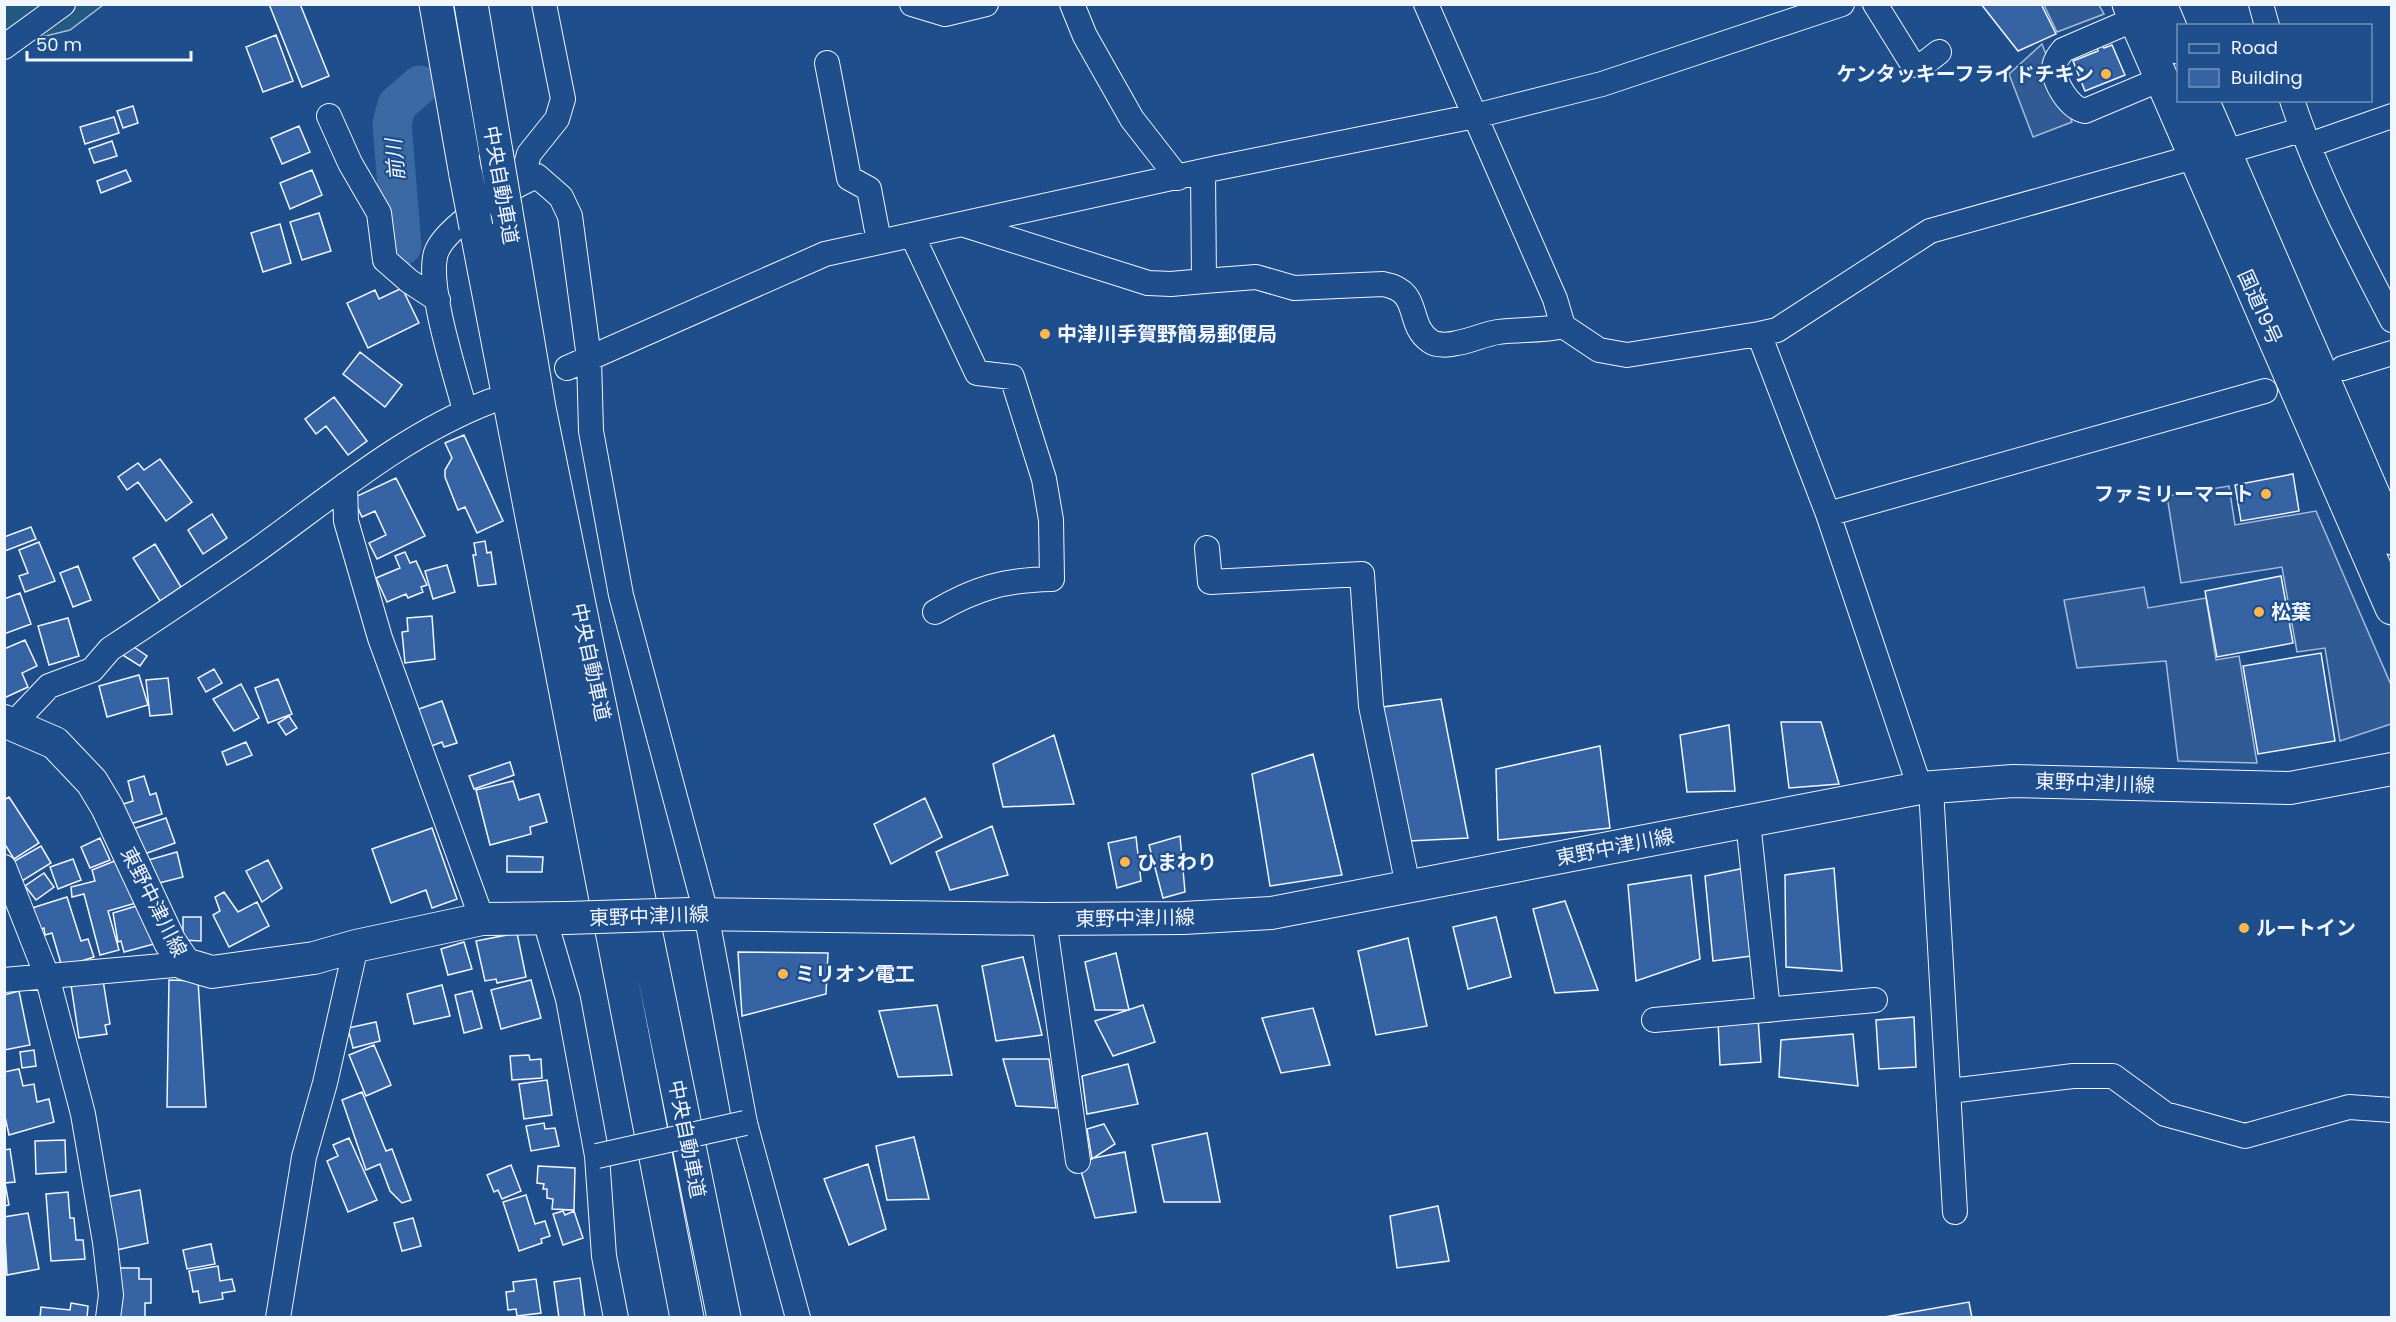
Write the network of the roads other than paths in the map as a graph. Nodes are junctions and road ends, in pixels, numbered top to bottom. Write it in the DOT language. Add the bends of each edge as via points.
graph roads {
  1 [pos="63,4"];
  2 [pos="436,4"];
  3 [pos="471,4"];
  4 [pos="544,4"];
  5 [pos="912,4"];
  6 [pos="986,4"];
  7 [pos="1072,4"];
  8 [pos="1426,4"];
  9 [pos="1842,4"];
  10 [pos="1875,4"];
  11 [pos="2260,4"];
  12 [pos="2141,9"];
  13 [pos="2266,24"];
  14 [pos="2177,46"];
  15 [pos="4,47"];
  16 [pos="1939,52"];
  17 [pos="827,63"];
  18 [pos="2161,79"];
  19 [pos="2202,102"];
  20 [pos="2293,102"];
  21 [pos="329,116"];
  22 [pos="1475,116"];
  23 [pos="2391,116"];
  24 [pos="2305,137"];
  25 [pos="2210,155"];
  26 [pos="1203,172"];
  27 [pos="1178,178"];
  28 [pos="513,195"];
  29 [pos="965,225"];
  30 [pos="912,235"];
  31 [pos="879,241"];
  32 [pos="1204,281"];
  33 [pos="438,300"];
  34 [pos="2391,320"];
  35 [pos="1563,326"];
  36 [pos="1759,334"];
  37 [pos="2391,353"];
  38 [pos="589,358"];
  39 [pos="567,368"];
  40 [pos="2343,368"];
  41 [pos="2265,391"];
  42 [pos="491,401"];
  43 [pos="465,411"];
  44 [pos="345,485"];
  45 [pos="1828,514"];
  46 [pos="2391,538"];
  47 [pos="1207,548"];
  48 [pos="2391,608"];
  49 [pos="935,612"];
  50 [pos="9,722"];
  51 [pos="2391,770"];
  52 [pos="1925,788"];
  53 [pos="1748,822"];
  54 [pos="4,867"];
  55 [pos="1408,886"];
  56 [pos="698,914"];
  57 [pos="555,917"];
  58 [pos="482,919"];
  59 [pos="1044,919"];
  60 [pos="356,946"];
  61 [pos="185,964"];
  62 [pos="47,976"];
  63 [pos="4,980"];
  64 [pos="1875,1000"];
  65 [pos="1768,1010"];
  66 [pos="1654,1020"];
  67 [pos="1950,1091"];
  68 [pos="2391,1110"];
  69 [pos="745,1123"];
  70 [pos="597,1156"];
  71 [pos="1078,1161"];
  72 [pos="1955,1212"];
  73 [pos="108,1317"];
  74 [pos="278,1317"];
  75 [pos="616,1317"];
  76 [pos="687,1317"];
  77 [pos="724,1317"];
  78 [pos="798,1317"];
  1 -- 15 [label="street"];
  2 -- 76 [label="highway, 中央自動車道, bridge"];
  3 -- 28 [label="highway, 中央自動車道, bridge" via="496,152"];
  4 -- 28 [label="street" via="562,99 557,119 529,154"];
  5 -- 6 [label="street" via="945,14"];
  7 -- 27 [label="street" via="1085,36 1132,119"];
  8 -- 22 [label="street"];
  9 -- 22 [label="street" via="1602,84"];
  10 -- 16 [label="street" via="1913,65 1925,63"];
  11 -- 13 [label="street"];
  12 -- 14 [label="highway"];
  12 -- 18 [label="highway, 国道19号"];
  12 -- 18 [label="street" via="2063,50 2054,68 2067,101 2075,109 2085,111"];
  17 -- 31 [label="street" via="849,178 869,189"];
  18 -- 25 [label="highway, 国道19号"];
  19 -- 25 [label="highway, 国道19号"];
  20 -- 24 [label="street"];
  21 -- 33 [label="street" via="379,213 385,260"];
  22 -- 26 [label="street"];
  22 -- 35 [label="street" via="1555,299"];
  23 -- 24 [label="street"];
  24 -- 25 [label="street"];
  24 -- 34 [label="street"];
  25 -- 36 [label="street" via="1930,231 1777,330"];
  25 -- 46 [label="highway, 国道19号"];
  25 -- 48 [label="highway, 国道19号"];
  26 -- 27 [label="street"];
  26 -- 32 [label="street"];
  27 -- 29 [label="street"];
  28 -- 33 [label="street" via="454,228 442,242 434,270"];
  28 -- 38 [label="street" via="537,176 561,197 570,216"];
  28 -- 77 [label="highway, 中央自動車道" via="539,408"];
  29 -- 30 [label="street"];
  29 -- 32 [label="street" via="1148,283"];
  30 -- 31 [label="street"];
  30 -- 49 [label="street" via="977,374 1012,377 1044,479 1051,520 1052,579 991,585 967,593"];
  31 -- 38 [label="street" via="825,254"];
  32 -- 35 [label="street" via="1256,277 1294,288 1396,286 1406,293 1431,343 1458,343 1496,332"];
  33 -- 43 [label="street"];
  35 -- 36 [label="street" via="1599,350 1627,355"];
  36 -- 45 [label="street"];
  37 -- 40 [label="street"];
  38 -- 39 [label="street"];
  38 -- 56 [label="street" via="591,430 621,595"];
  41 -- 45 [label="street"];
  42 -- 43 [label="street"];
  43 -- 44 [label="street" via="390,452"];
  44 -- 50 [label="street" via="250,555 110,649 92,670 49,686"];
  44 -- 58 [label="street" via="346,521 380,638"];
  45 -- 52 [label="street"];
  47 -- 55 [label="street" via="1210,582 1362,574 1371,706"];
  50 -- 61 [label="main road, 東野中津川線" via="55,743 92,782 170,942"];
  51 -- 52 [label="main road, 東野中津川線" via="2290,788 2013,781"];
  52 -- 53 [label="main road, 東野中津川線"];
  52 -- 67 [label="street"];
  53 -- 55 [label="main road, 東野中津川線"];
  53 -- 65 [label="street"];
  54 -- 62 [label="street"];
  55 -- 59 [label="main road, 東野中津川線" via="1271,913"];
  56 -- 57 [label="main road, 東野中津川線, bridge"];
  56 -- 59 [label="main road, 東野中津川線"];
  56 -- 69 [label="street"];
  57 -- 58 [label="main road, 東野中津川線"];
  57 -- 70 [label="street"];
  58 -- 60 [label="main road, 東野中津川線"];
  59 -- 71 [label="street"];
  60 -- 61 [label="main road, 東野中津川線" via="314,958 212,972"];
  60 -- 74 [label="street" via="304,1157"];
  61 -- 62 [label="street"];
  62 -- 63 [label="street"];
  62 -- 73 [label="street" via="83,1113 105,1242 111,1295"];
  64 -- 65 [label="street"];
  65 -- 66 [label="street"];
  67 -- 68 [label="street" via="2073,1076 2113,1076 2165,1114 2245,1136 2349,1107"];
  67 -- 72 [label="street"];
  69 -- 70 [label="street, bridge"];
  69 -- 78 [label="street"];
  70 -- 75 [label="street" via="604,1256"];
}
